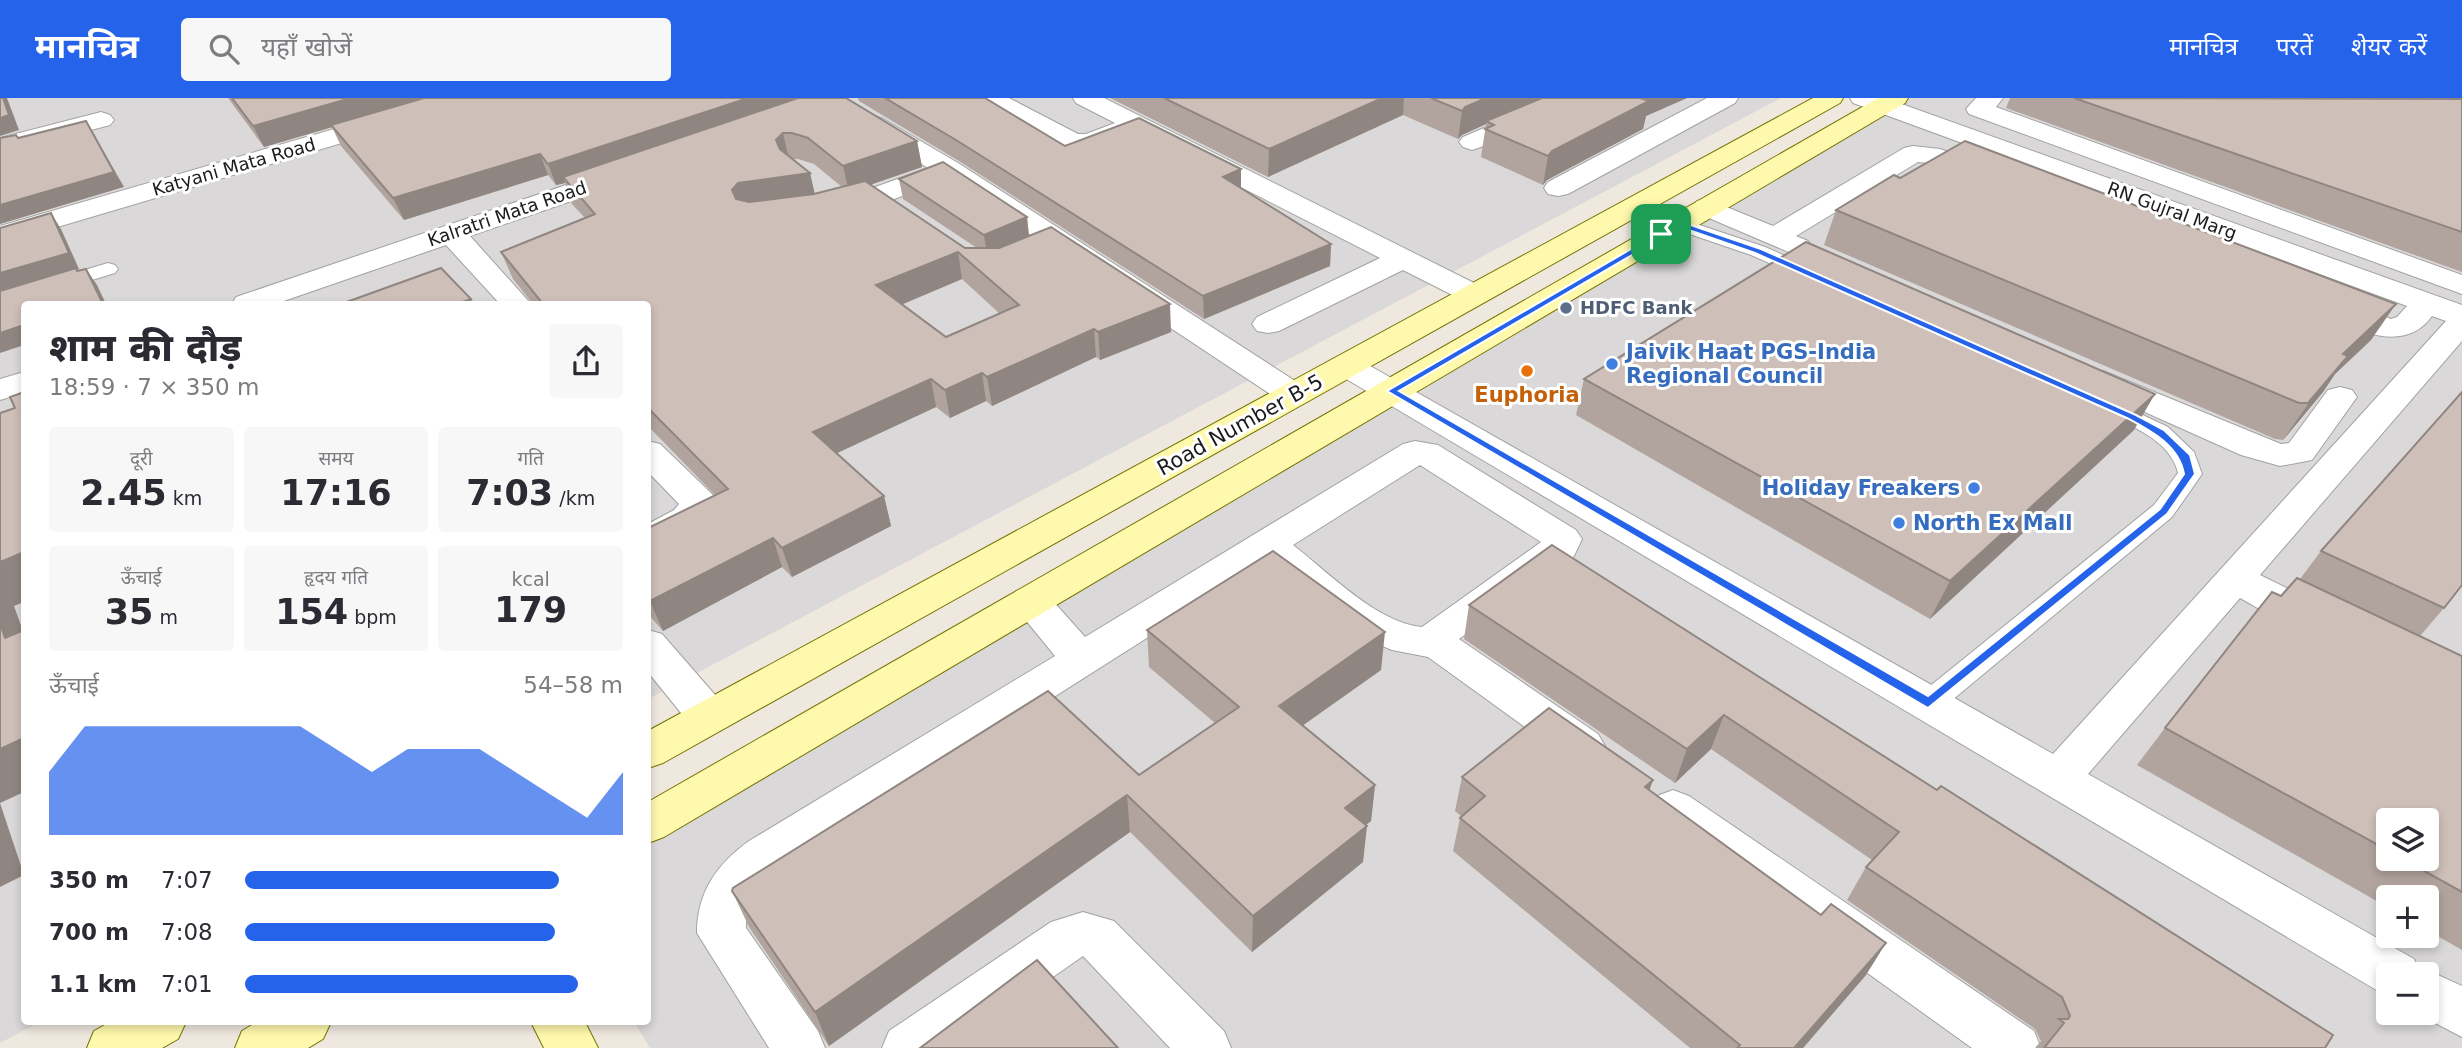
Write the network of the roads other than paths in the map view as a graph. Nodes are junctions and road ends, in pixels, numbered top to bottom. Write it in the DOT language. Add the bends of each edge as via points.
graph roads {
  1 [pos="468,98"];
  2 [pos="990,98"];
  3 [pos="1085,98"];
  4 [pos="1574,98"];
  5 [pos="1726,98"];
  6 [pos="1831,98"];
  7 [pos="1991,98"];
  8 [pos="1880,101"];
  9 [pos="855,113"];
  10 [pos="101,120"];
  11 [pos="1135,123"];
  12 [pos="1472,142"];
  13 [pos="0,146"];
  14 [pos="644,167"];
  15 [pos="949,169"];
  16 [pos="816,183"];
  17 [pos="2010,184"];
  18 [pos="1558,188"];
  19 [pos="876,196"];
  20 [pos="843,204"];
  21 [pos="807,211"];
  22 [pos="1693,216"];
  23 [pos="907,217"];
  24 [pos="452,233"];
  25 [pos="0,235"];
  26 [pos="1774,237"];
  27 [pos="1402,259"];
  28 [pos="108,269"];
  29 [pos="1835,274"];
  30 [pos="2462,285"];
  31 [pos="1475,295"];
  32 [pos="2309,299"];
  33 [pos="256,301"];
  34 [pos="513,301"];
  35 [pos="0,302"];
  36 [pos="2425,302"];
  37 [pos="2462,316"];
  38 [pos="1268,324"];
  39 [pos="2454,342"];
  40 [pos="1347,366"];
  41 [pos="2080,382"];
  42 [pos="21,383"];
  43 [pos="0,390"];
  44 [pos="1392,391"];
  45 [pos="1294,395"];
  46 [pos="2340,397"];
  47 [pos="21,413"];
  48 [pos="0,421"];
  49 [pos="651,455"];
  50 [pos="651,537"];
  51 [pos="1268,545"];
  52 [pos="2234,579"];
  53 [pos="1030,601"];
  54 [pos="2354,638"];
  55 [pos="1438,643"];
  56 [pos="651,649"];
  57 [pos="1082,660"];
  58 [pos="1928,703"];
  59 [pos="708,716"];
  60 [pos="651,749"];
  61 [pos="2057,778"];
  62 [pos="651,822"];
  63 [pos="2376,963"];
  64 [pos="2439,1000"];
  65 [pos="2462,1013"];
  66 [pos="155,1025"];
  67 [pos="300,1025"];
  68 [pos="558,1025"];
  69 [pos="113,1048"];
  70 [pos="261,1048"];
  71 [pos="572,1048"];
  72 [pos="799,1048"];
  73 [pos="908,1048"];
  74 [pos="1205,1048"];
  75 [pos="2015,1048"];
  1 -- 25 [label="street, Katyani Mata Road"];
  2 -- 11 [label="street" via="1073,141 1089,142"];
  3 -- 11 [label="street"];
  4 -- 12 [label="street"];
  5 -- 18 [label="street"];
  6 -- 31 [label="street, Road Number B-5"];
  7 -- 30 [label="street" via="1978,109"];
  8 -- 22 [label="street"];
  8 -- 36 [label="street, RN Gujral Marg"];
  9 -- 15 [label="street"];
  10 -- 13 [label="street"];
  11 -- 27 [label="street"];
  14 -- 24 [label="street, Kalratri Mata Road"];
  15 -- 19 [label="street"];
  15 -- 45 [label="street" via="1043,246"];
  16 -- 20 [label="street"];
  17 -- 26 [label="street" via="1944,159 1913,153"];
  19 -- 20 [label="street"];
  19 -- 23 [label="street"];
  20 -- 21 [label="street"];
  22 -- 26 [label="street"];
  22 -- 29 [label="lane" via="1758,251"];
  22 -- 44 [label="street"];
  24 -- 33 [label="street, Kalratri Mata Road"];
  24 -- 34 [label="street"];
  26 -- 29 [label="street"];
  27 -- 31 [label="street"];
  27 -- 38 [label="street"];
  28 -- 35 [label="lane"];
  31 -- 40 [label="street, Road Number B-5"];
  32 -- 36 [label="street" via="2397,328 2412,321"];
  36 -- 37 [label="street, RN Gujral Marg"];
  39 -- 52 [label="street"];
  40 -- 44 [label="street"];
  40 -- 45 [label="street, Road Number B-5"];
  41 -- 46 [label="street" via="2280,454 2300,452"];
  41 -- 58 [label="lane" via="2160,432 2186,457 2190,474 2164,511"];
  42 -- 43 [label="street"];
  44 -- 53 [label="street"];
  44 -- 58 [label="street"];
  45 -- 59 [label="street, Road Number B-5"];
  47 -- 48 [label="street"];
  49 -- 50 [label="street" via="700,503 687,519"];
  51 -- 55 [label="street" via="1368,624 1406,640"];
  51 -- 55 [label="street" via="1415,452 1563,539 1561,547 1439,633"];
  51 -- 57 [label="street"];
  52 -- 54 [label="street"];
  52 -- 61 [label="street"];
  53 -- 57 [label="street"];
  53 -- 62 [label="street"];
  55 -- 75 [label="street"];
  56 -- 59 [label="street"];
  57 -- 72 [label="street" via="766,855 734,881 720,917 722,933"];
  58 -- 61 [label="street"];
  59 -- 60 [label="street, Road Number B-5"];
  61 -- 63 [label="street"];
  64 -- 65 [label="street"];
  66 -- 69 [label="street"];
  67 -- 70 [label="street"];
  68 -- 71 [label="street"];
  73 -- 74 [label="street" via="1068,937 1083,934 1097,936"];
}
